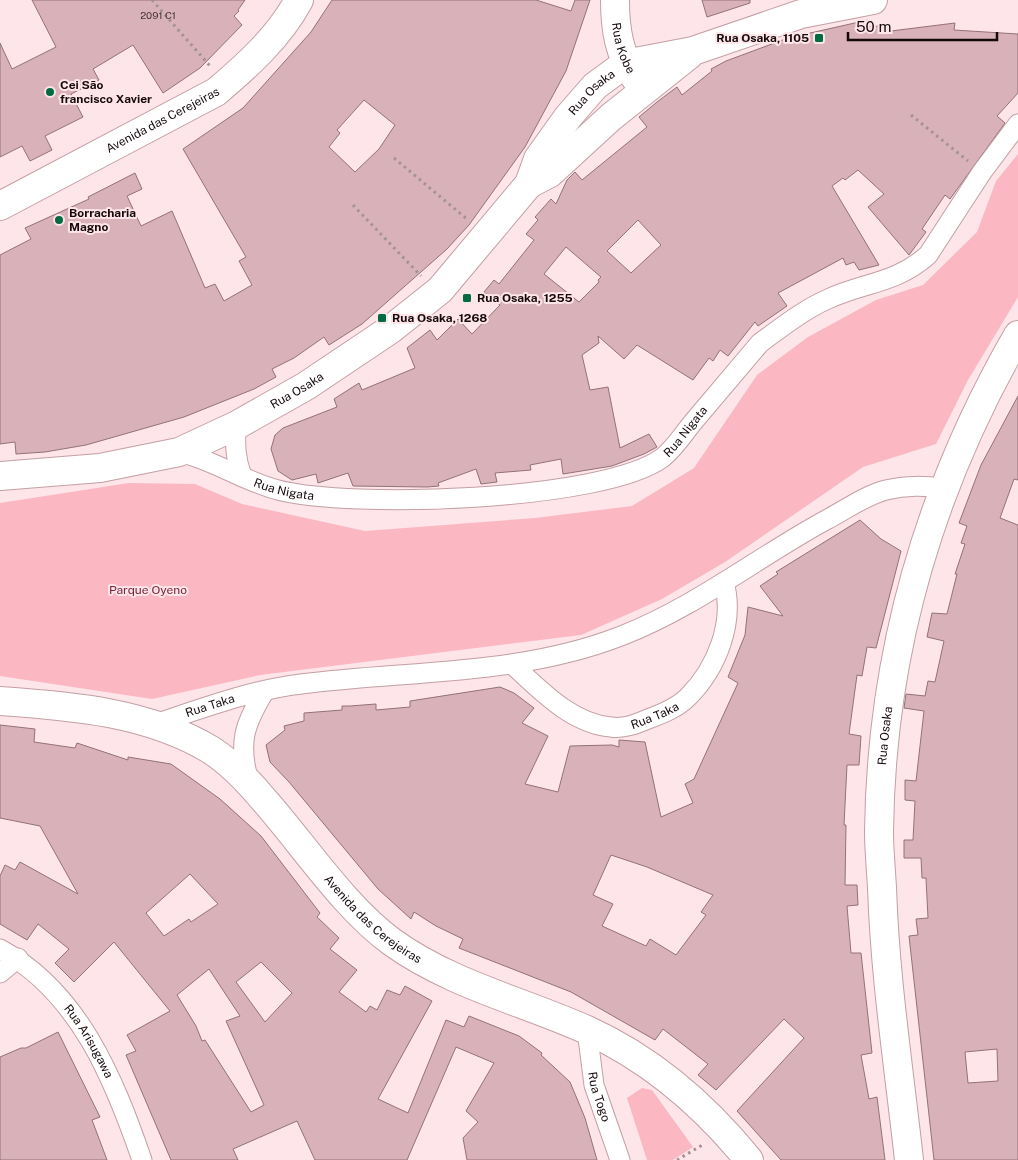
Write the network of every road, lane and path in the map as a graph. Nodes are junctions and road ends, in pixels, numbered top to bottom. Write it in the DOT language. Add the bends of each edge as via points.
graph roads {
  1 [pos="152,0"];
  2 [pos="299,0"];
  3 [pos="615,0"];
  4 [pos="873,0"];
  5 [pos="826,4"];
  6 [pos="693,51"];
  7 [pos="625,64"];
  8 [pos="226,84"];
  9 [pos="644,90"];
  10 [pos="911,115"];
  11 [pos="1018,124"];
  12 [pos="394,158"];
  13 [pos="982,172"];
  14 [pos="529,184"];
  15 [pos="353,205"];
  16 [pos="0,206"];
  17 [pos="486,235"];
  18 [pos="437,292"];
  19 [pos="1018,335"];
  20 [pos="237,425"];
  21 [pos="179,452"];
  22 [pos="0,476"];
  23 [pos="242,476"];
  24 [pos="945,488"];
  25 [pos="724,582"];
  26 [pos="513,665"];
  27 [pos="264,692"];
  28 [pos="0,702"];
  29 [pos="155,724"];
  30 [pos="249,782"];
  31 [pos="0,949"];
  32 [pos="18,958"];
  33 [pos="0,974"];
  34 [pos="587,1030"];
  35 [pos="725,1132"];
  36 [pos="142,1160"];
  37 [pos="620,1160"];
  38 [pos="677,1160"];
  39 [pos="749,1160"];
  40 [pos="909,1160"];
  1 -- 8 [label="path"];
  2 -- 8 [label="main road, Avenida das Cerejeiras" via="273,38"];
  3 -- 7 [label="main road, Rua Kobe" via="617,36"];
  4 -- 5 [label="main road, Rua Osaka"];
  5 -- 6 [label="main road, Rua Osaka"];
  6 -- 7 [label="main road, Rua Osaka"];
  6 -- 9 [label="main road, Rua Osaka"];
  7 -- 9 [label="main road, Rua Kobe"];
  7 -- 14 [label="main road, Rua Osaka" via="595,86 568,117 538,159"];
  8 -- 16 [label="main road, Avenida das Cerejeiras"];
  9 -- 14 [label="main road, Rua Osaka" via="550,173"];
  10 -- 13 [label="path"];
  11 -- 13 [label="street, Rua Nigata"];
  12 -- 17 [label="path"];
  13 -- 23 [label="street, Rua Nigata" via="936,244 916,266 900,276 828,299 780,328 760,343 663,457 630,474 472,498 402,499 316,497 278,490"];
  14 -- 17 [label="main road, Rua Osaka"];
  15 -- 18 [label="path"];
  17 -- 18 [label="main road, Rua Osaka"];
  18 -- 20 [label="main road, Rua Osaka" via="391,329 306,386"];
  19 -- 24 [label="main road, Rua Osaka" via="990,384"];
  20 -- 21 [label="main road, Rua Osaka"];
  20 -- 23 [label="street, Rua Nigata" via="237,462"];
  21 -- 22 [label="main road, Rua Osaka" via="100,468"];
  21 -- 23 [label="street, Rua Nigata" via="200,457"];
  24 -- 25 [label="street, Rua Taka" via="911,485 884,490 770,552"];
  24 -- 40 [label="main road, Rua Osaka" via="902,624 884,725 881,779 879,834 885,964"];
  25 -- 26 [label="street, Rua Taka" via="646,626 581,649"];
  25 -- 26 [label="street, Rua Taka" via="728,599 727,622 705,677 674,708 630,726 611,727 580,718 550,699"];
  26 -- 27 [label="street, Rua Taka" via="300,684"];
  27 -- 29 [label="street, Rua Taka" via="234,698"];
  27 -- 30 [label="street, Rua Taka" via="251,713 243,737 242,759"];
  28 -- 29 [label="main road, Avenida das Cerejeiras" via="78,708"];
  29 -- 30 [label="main road, Avenida das Cerejeiras" via="212,751"];
  30 -- 34 [label="main road, Avenida das Cerejeiras" via="332,883 392,942 466,983"];
  31 -- 32 [label="street, Rua Arisugawa"];
  32 -- 33 [label="street"];
  32 -- 36 [label="street, Rua Arisugawa" via="45,980 68,1006 93,1044 121,1099"];
  34 -- 35 [label="main road, Avenida das Cerejeiras" via="648,1065 683,1091"];
  34 -- 37 [label="street, Rua Togo" via="594,1085"];
  35 -- 38 [label="path"];
  35 -- 39 [label="main road, Avenida das Cerejeiras"];
}
